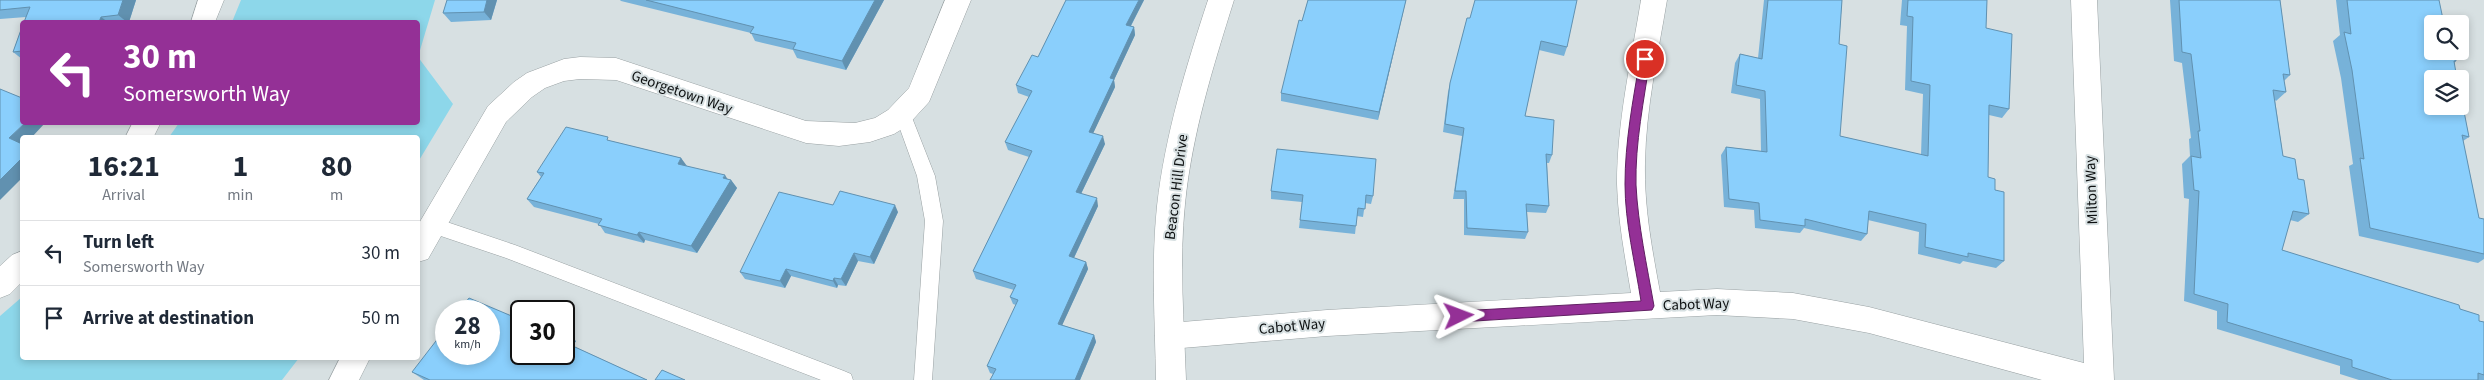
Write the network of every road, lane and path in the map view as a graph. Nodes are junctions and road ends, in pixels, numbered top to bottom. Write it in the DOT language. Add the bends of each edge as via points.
graph roads {
  1 [pos="211,0"];
  2 [pos="958,0"];
  3 [pos="1221,0"];
  4 [pos="1654,0"];
  5 [pos="2084,0"];
  6 [pos="204,20"];
  7 [pos="903,115"];
  8 [pos="432,225"];
  9 [pos="420,246"];
  10 [pos="20,266"];
  11 [pos="0,285"];
  12 [pos="1648,306"];
  13 [pos="1170,336"];
  14 [pos="354,360"];
  15 [pos="344,380"];
  16 [pos="844,380"];
  17 [pos="923,380"];
  18 [pos="1171,380"];
  19 [pos="2094,380"];
  20 [pos="2099,380"];
  1 -- 6 [label="street"];
  2 -- 7 [label="street, Georgetown Way" via="920,94"];
  3 -- 13 [label="street, Beacon Hill Drive" via="1188,106 1178,159 1171,206 1168,264"];
  4 -- 12 [label="street" via="1632,144 1631,184"];
  5 -- 20 [label="street, Milton Way"];
  7 -- 8 [label="street, Georgetown Way" via="872,131 831,136 774,123 616,69 593,66 569,68 546,74 529,84 497,114"];
  7 -- 17 [label="lane" via="926,176 934,221"];
  8 -- 9 [label="street, Georgetown Way"];
  8 -- 16 [label="lane" via="509,250"];
  10 -- 11 [label="street"];
  12 -- 13 [label="street, Cabot Way" via="1327,323"];
  12 -- 19 [label="street, Cabot Way" via="1760,302 1827,311"];
  13 -- 18 [label="street, Beacon Hill Drive"];
  14 -- 15 [label="street"];
}
